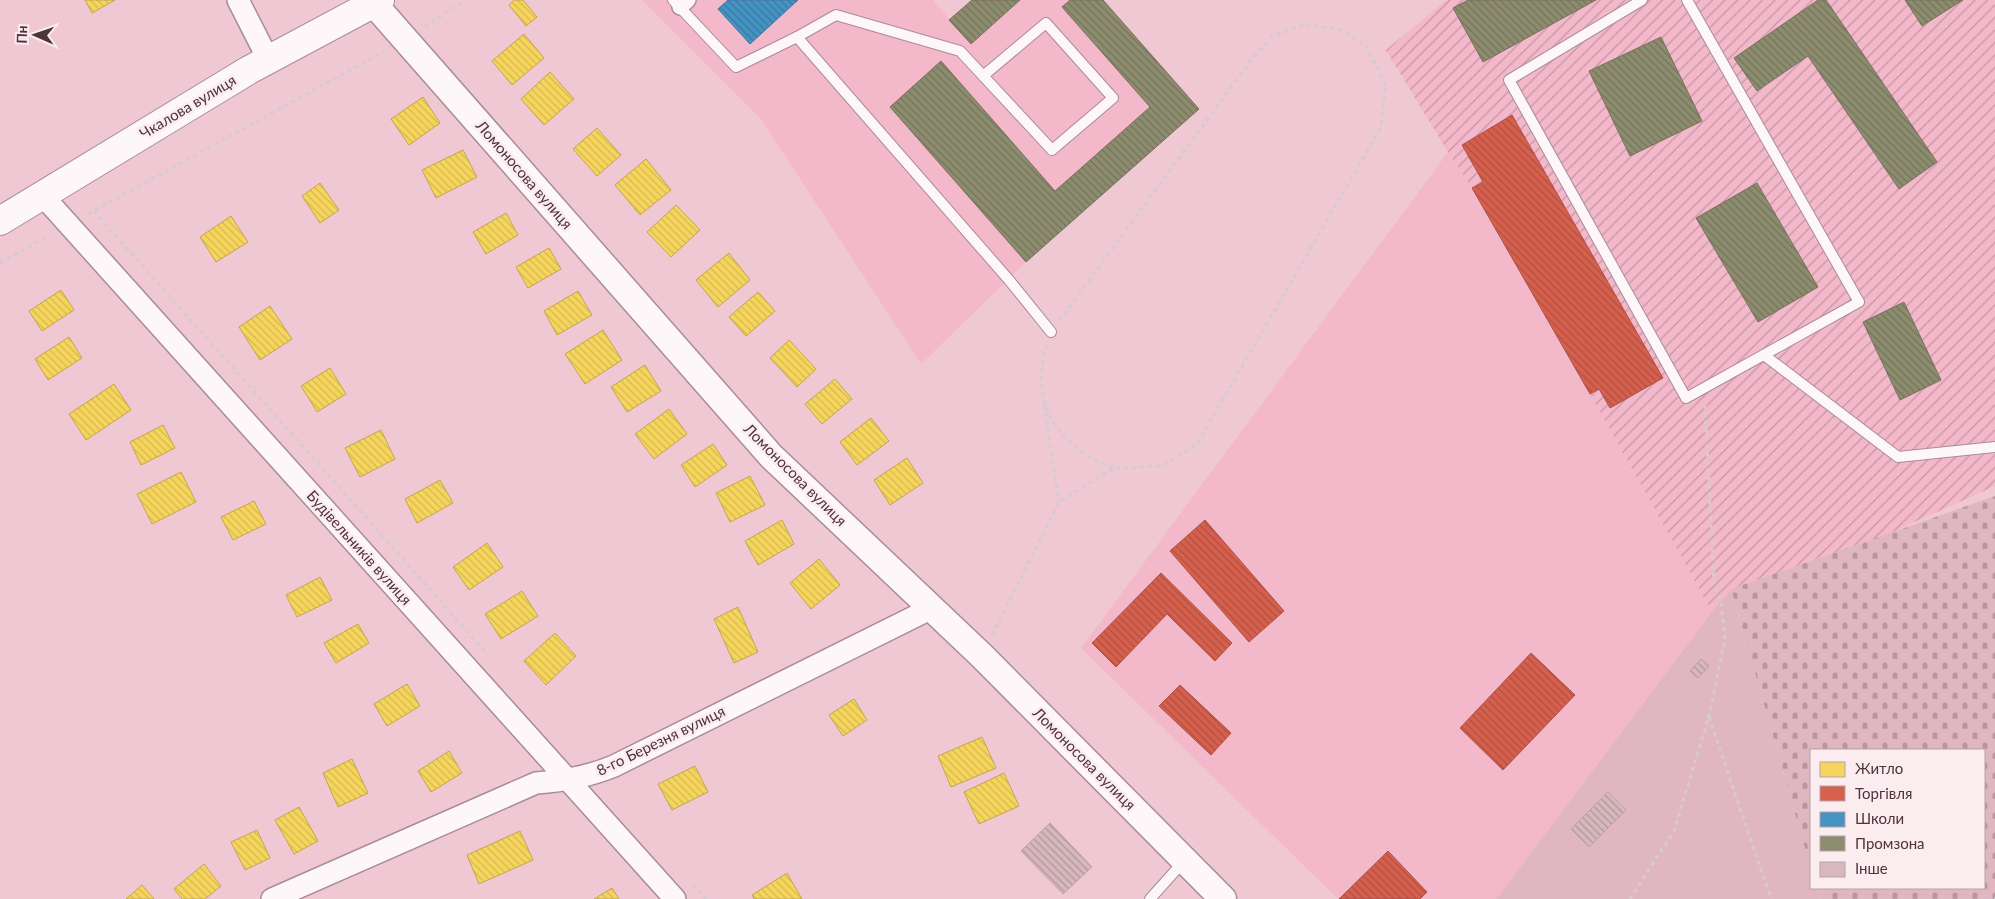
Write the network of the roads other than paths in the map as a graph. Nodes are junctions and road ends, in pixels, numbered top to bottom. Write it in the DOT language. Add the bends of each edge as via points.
graph roads {
  1 [pos="238,0"];
  2 [pos="1642,0"];
  3 [pos="1687,0"];
  4 [pos="377,2"];
  5 [pos="680,2"];
  6 [pos="797,37"];
  7 [pos="269,61"];
  8 [pos="983,76"];
  9 [pos="43,196"];
  10 [pos="0,221"];
  11 [pos="1051,332"];
  12 [pos="1764,355"];
  13 [pos="1995,447"];
  14 [pos="932,608"];
  15 [pos="568,780"];
  16 [pos="1184,861"];
  17 [pos="272,899"];
  18 [pos="675,899"];
  19 [pos="1150,899"];
  20 [pos="1223,899"];
  1 -- 7 [label="street"];
  2 -- 12 [label="lane" via="1508,80 1686,398"];
  3 -- 12 [label="lane" via="1859,302"];
  4 -- 7 [label="main road, Чкалова вулиця"];
  4 -- 14 [label="street, Ломоносова вулиця" via="406,40 771,456"];
  5 -- 6 [label="lane" via="736,67"];
  6 -- 8 [label="lane" via="836,15 960,51"];
  6 -- 11 [label="lane"];
  7 -- 9 [label="main road, Чкалова вулиця" via="249,70"];
  8 -- 8 [label="lane" via="1052,150 1113,98 1046,23"];
  9 -- 10 [label="main road, Чкалова вулиця"];
  9 -- 15 [label="street, Будівельників вулиця"];
  12 -- 13 [label="lane" via="1898,458"];
  14 -- 15 [label="street, 8-го Березня вулиця" via="614,766"];
  14 -- 16 [label="street, Ломоносова вулиця"];
  15 -- 17 [label="street, 8-го Березня вулиця" via="536,783"];
  15 -- 18 [label="street, Будівельників вулиця"];
  16 -- 19 [label="lane"];
  16 -- 20 [label="street, Ломоносова вулиця"];
}
